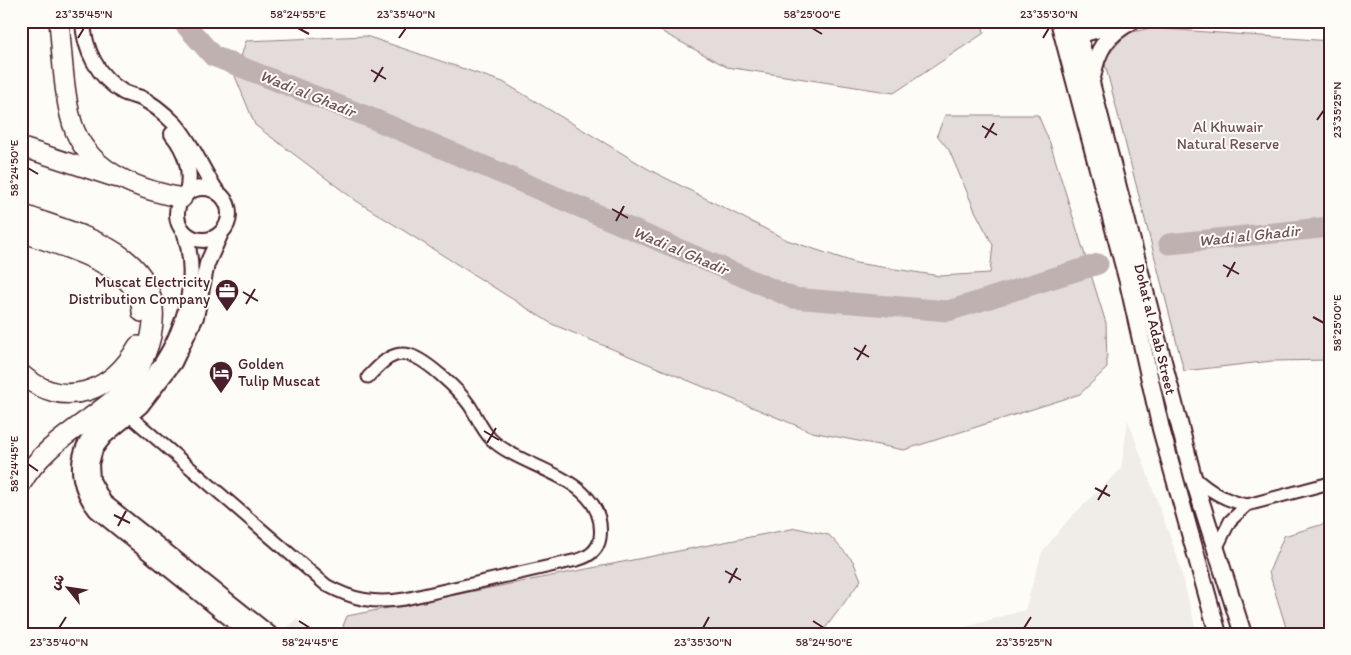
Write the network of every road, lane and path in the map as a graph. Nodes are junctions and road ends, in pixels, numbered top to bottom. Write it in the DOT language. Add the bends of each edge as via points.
graph roads {
  1 [pos="59,21"];
  2 [pos="83,21"];
  3 [pos="1132,21"];
  4 [pos="1068,27"];
  5 [pos="1092,80"];
  6 [pos="131,96"];
  7 [pos="21,146"];
  8 [pos="130,183"];
  9 [pos="218,192"];
  10 [pos="184,195"];
  11 [pos="24,224"];
  12 [pos="221,233"];
  13 [pos="184,234"];
  14 [pos="21,374"];
  15 [pos="368,377"];
  16 [pos="130,416"];
  17 [pos="1193,477"];
  18 [pos="1330,482"];
  19 [pos="21,484"];
  20 [pos="1247,505"];
  21 [pos="1215,552"];
  22 [pos="249,634"];
  23 [pos="270,634"];
  24 [pos="1218,634"];
  25 [pos="1243,634"];
  1 -- 8 [label="highway" via="70,114 75,131 94,158"];
  2 -- 6 [label="street" via="86,44 95,64 108,80"];
  3 -- 4 [label="street"];
  3 -- 5 [label="main road" via="1107,38 1094,65"];
  4 -- 5 [label="main road, Dohat al Adab Street"];
  4 -- 24 [label="main road, Dohat al Adab Street" via="1161,429"];
  5 -- 17 [label="main road, Dohat al Adab Street"];
  6 -- 9 [label="street" via="156,107 174,123 191,145"];
  6 -- 10 [label="street" via="164,124 179,144 189,168"];
  7 -- 8 [label="main road"];
  8 -- 10 [label="highway" via="158,193"];
  9 -- 10 [label="street" via="206,188"];
  9 -- 12 [label="street" via="226,203 229,216"];
  10 -- 13 [label="street" via="176,216"];
  11 -- 14 [label="highway" via="122,275 136,292 142,307 142,326 138,347 127,363 113,378 84,393 50,391 33,384"];
  11 -- 19 [label="highway" via="91,238 128,260 145,282 152,299 154,321 148,350 135,374 115,399 44,454"];
  12 -- 13 [label="street" via="203,241"];
  12 -- 16 [label="street" via="209,257 196,317 182,348 154,391"];
  13 -- 22 [label="street" via="192,280 189,303 180,329 146,384 91,436 80,463 81,483 96,510"];
  15 -- 16 [label="street" via="388,357 399,354 411,355 439,374 470,406 491,439 558,476 588,499 598,519 600,533 596,548 584,558 405,599 384,602 357,599 326,585"];
  16 -- 23 [label="street" via="105,436 96,449 91,472 99,496"];
  17 -- 20 [label="street" via="1212,493"];
  17 -- 21 [label="main road, Dohat al Adab Street"];
  18 -- 20 [label="street"];
  20 -- 21 [label="street" via="1230,521"];
  21 -- 25 [label="main road, Dohat al Adab Street"];
}
